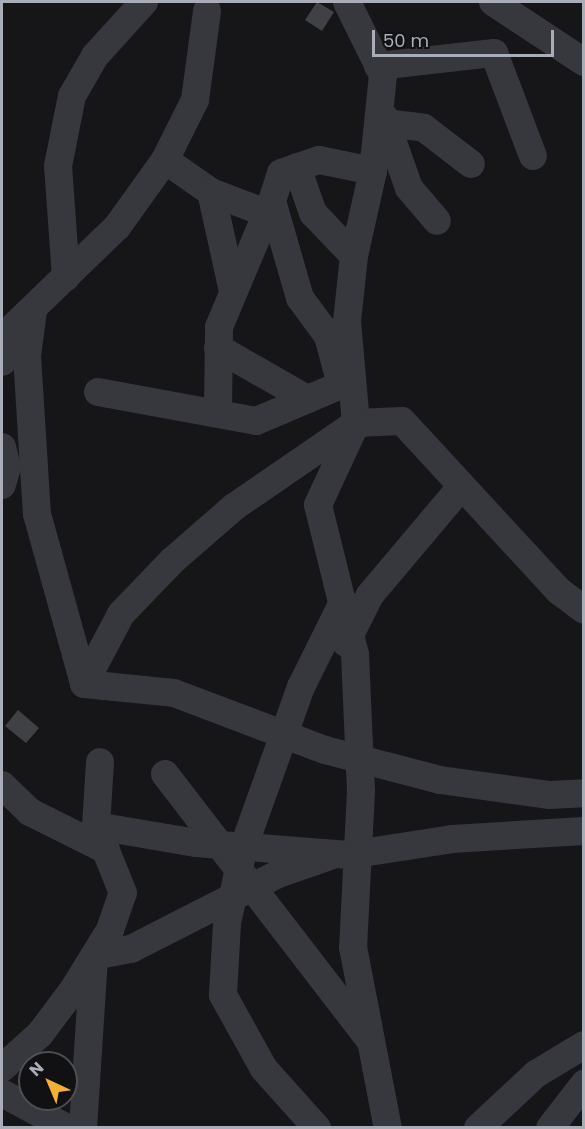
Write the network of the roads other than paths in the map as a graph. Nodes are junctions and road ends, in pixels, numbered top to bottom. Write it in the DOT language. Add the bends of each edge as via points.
graph roads {
  1 [pos="144,2"];
  2 [pos="347,2"];
  3 [pos="493,2"];
  4 [pos="210,5"];
  5 [pos="584,62"];
  6 [pos="378,66"];
  7 [pos="383,114"];
  8 [pos="533,156"];
  9 [pos="165,160"];
  10 [pos="471,164"];
  11 [pos="297,167"];
  12 [pos="373,171"];
  13 [pos="211,192"];
  14 [pos="269,207"];
  15 [pos="437,221"];
  16 [pos="354,256"];
  17 [pos="66,277"];
  18 [pos="233,291"];
  19 [pos="9,347"];
  20 [pos="218,348"];
  21 [pos="341,385"];
  22 [pos="98,392"];
  23 [pos="307,399"];
  24 [pos="218,412"];
  25 [pos="356,423"];
  26 [pos="2,447"];
  27 [pos="2,485"];
  28 [pos="460,488"];
  29 [pos="343,602"];
  30 [pos="584,610"];
  31 [pos="350,637"];
  32 [pos="84,684"];
  33 [pos="293,736"];
  34 [pos="360,757"];
  35 [pos="100,762"];
  36 [pos="165,774"];
  37 [pos="2,785"];
  38 [pos="584,793"];
  39 [pos="584,831"];
  40 [pos="101,838"];
  41 [pos="348,854"];
  42 [pos="242,865"];
  43 [pos="94,957"];
  44 [pos="372,1042"];
  45 [pos="584,1045"];
  46 [pos="2,1068"];
  47 [pos="584,1084"];
  48 [pos="2,1093"];
  49 [pos="67,1128"];
  50 [pos="83,1128"];
  51 [pos="317,1128"];
  52 [pos="388,1128"];
  53 [pos="478,1128"];
  54 [pos="550,1128"];
  1 -- 17 [label="street" via="95,56 72,96 58,166"];
  2 -- 6 [label="street"];
  3 -- 5 [label="street"];
  4 -- 9 [label="street" via="195,100"];
  6 -- 7 [label="street" via="383,75"];
  6 -- 8 [label="street" via="494,53"];
  7 -- 10 [label="street" via="424,128"];
  7 -- 12 [label="street"];
  7 -- 15 [label="street" via="409,188"];
  9 -- 13 [label="street"];
  9 -- 17 [label="street" via="117,227"];
  11 -- 12 [label="street" via="319,160"];
  11 -- 14 [label="street" via="281,173"];
  11 -- 16 [label="street" via="313,213"];
  12 -- 16 [label="street"];
  13 -- 14 [label="street"];
  13 -- 18 [label="street"];
  14 -- 18 [label="street"];
  14 -- 21 [label="street" via="300,298 328,336"];
  16 -- 25 [label="street" via="346,321"];
  17 -- 19 [label="street" via="33,310"];
  18 -- 20 [label="street" via="219,327"];
  19 -- 32 [label="street" via="37,514"];
  20 -- 23 [label="street"];
  20 -- 24 [label="street"];
  21 -- 23 [label="street"];
  21 -- 25 [label="street"];
  22 -- 24 [label="street" via="140,398 180,411"];
  23 -- 24 [label="street" via="256,421"];
  25 -- 28 [label="street" via="402,421"];
  25 -- 29 [label="street" via="318,505"];
  25 -- 32 [label="street" via="234,507 172,561 121,614"];
  26 -- 27 [label="street" via="7,467"];
  28 -- 30 [label="street" via="559,591"];
  28 -- 31 [label="street" via="370,595"];
  29 -- 31 [label="street"];
  29 -- 33 [label="street"];
  31 -- 33 [label="street"];
  31 -- 34 [label="street" via="356,654"];
  32 -- 33 [label="street" via="174,693"];
  33 -- 34 [label="street"];
  33 -- 42 [label="street"];
  34 -- 38 [label="street" via="440,780 550,795"];
  34 -- 41 [label="street"];
  35 -- 40 [label="street"];
  36 -- 42 [label="street"];
  37 -- 40 [label="street" via="30,812"];
  39 -- 41 [label="street" via="452,839"];
  40 -- 42 [label="street"];
  40 -- 43 [label="street" via="123,893 110,930"];
  41 -- 42 [label="street"];
  41 -- 42 [label="street"];
  41 -- 44 [label="street" via="353,947"];
  42 -- 43 [label="street" via="131,949"];
  42 -- 44 [label="street"];
  42 -- 51 [label="street" via="223,995 264,1069"];
  43 -- 46 [label="street" via="40,1034"];
  43 -- 50 [label="street"];
  44 -- 52 [label="street"];
  45 -- 53 [label="street" via="536,1074"];
  47 -- 54 [label="street"];
  48 -- 49 [label="street"];
}
